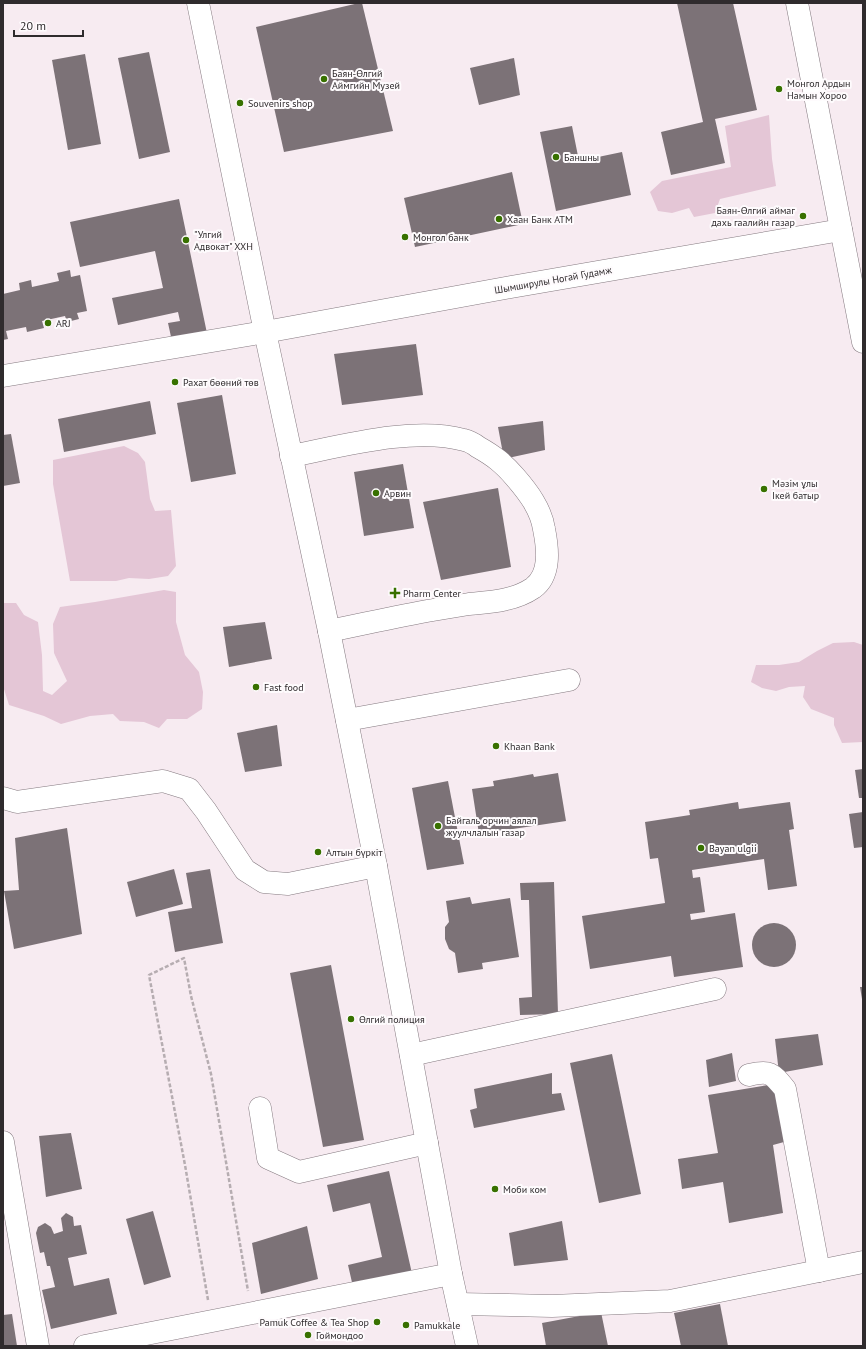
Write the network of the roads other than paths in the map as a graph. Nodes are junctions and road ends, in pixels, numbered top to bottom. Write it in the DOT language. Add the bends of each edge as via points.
graph roads {
  1 [pos="797,3"];
  2 [pos="203,4"];
  3 [pos="840,230"];
  4 [pos="265,332"];
  5 [pos="863,342"];
  6 [pos="3,376"];
  7 [pos="291,456"];
  8 [pos="329,631"];
  9 [pos="569,680"];
  10 [pos="347,720"];
  11 [pos="3,798"];
  12 [pos="376,866"];
  13 [pos="715,989"];
  14 [pos="411,1055"];
  15 [pos="749,1075"];
  16 [pos="260,1108"];
  17 [pos="3,1142"];
  18 [pos="427,1143"];
  19 [pos="863,1262"];
  20 [pos="819,1271"];
  21 [pos="451,1274"];
  22 [pos="458,1304"];
  23 [pos="38,1346"];
  24 [pos="85,1346"];
  25 [pos="467,1346"];
  1 -- 3 [label="street"];
  2 -- 4 [label="street"];
  3 -- 4 [label="street, Шымширулы Ногай Гудамж"];
  3 -- 5 [label="street"];
  4 -- 6 [label="street, Шымширулы Ногай Гудамж"];
  4 -- 7 [label="street"];
  7 -- 8 [label="street"];
  7 -- 8 [label="street" via="391,437 442,435 466,440 494,455 520,482 534,502 543,523 547,562 542,578 533,588 520,595 499,601 407,615"];
  8 -- 10 [label="street"];
  9 -- 10 [label="street"];
  10 -- 12 [label="street"];
  11 -- 12 [label="street" via="17,802 163,781 189,789 206,810 245,870 264,882 288,884"];
  12 -- 14 [label="street"];
  13 -- 14 [label="street"];
  14 -- 18 [label="street"];
  15 -- 20 [label="street" via="762,1072 774,1076 785,1089"];
  16 -- 18 [label="street" via="268,1158 299,1172"];
  17 -- 23 [label="street"];
  18 -- 21 [label="street"];
  19 -- 20 [label="street"];
  20 -- 22 [label="street" via="670,1302 552,1306"];
  21 -- 22 [label="street"];
  21 -- 24 [label="street"];
  22 -- 25 [label="street"];
}
